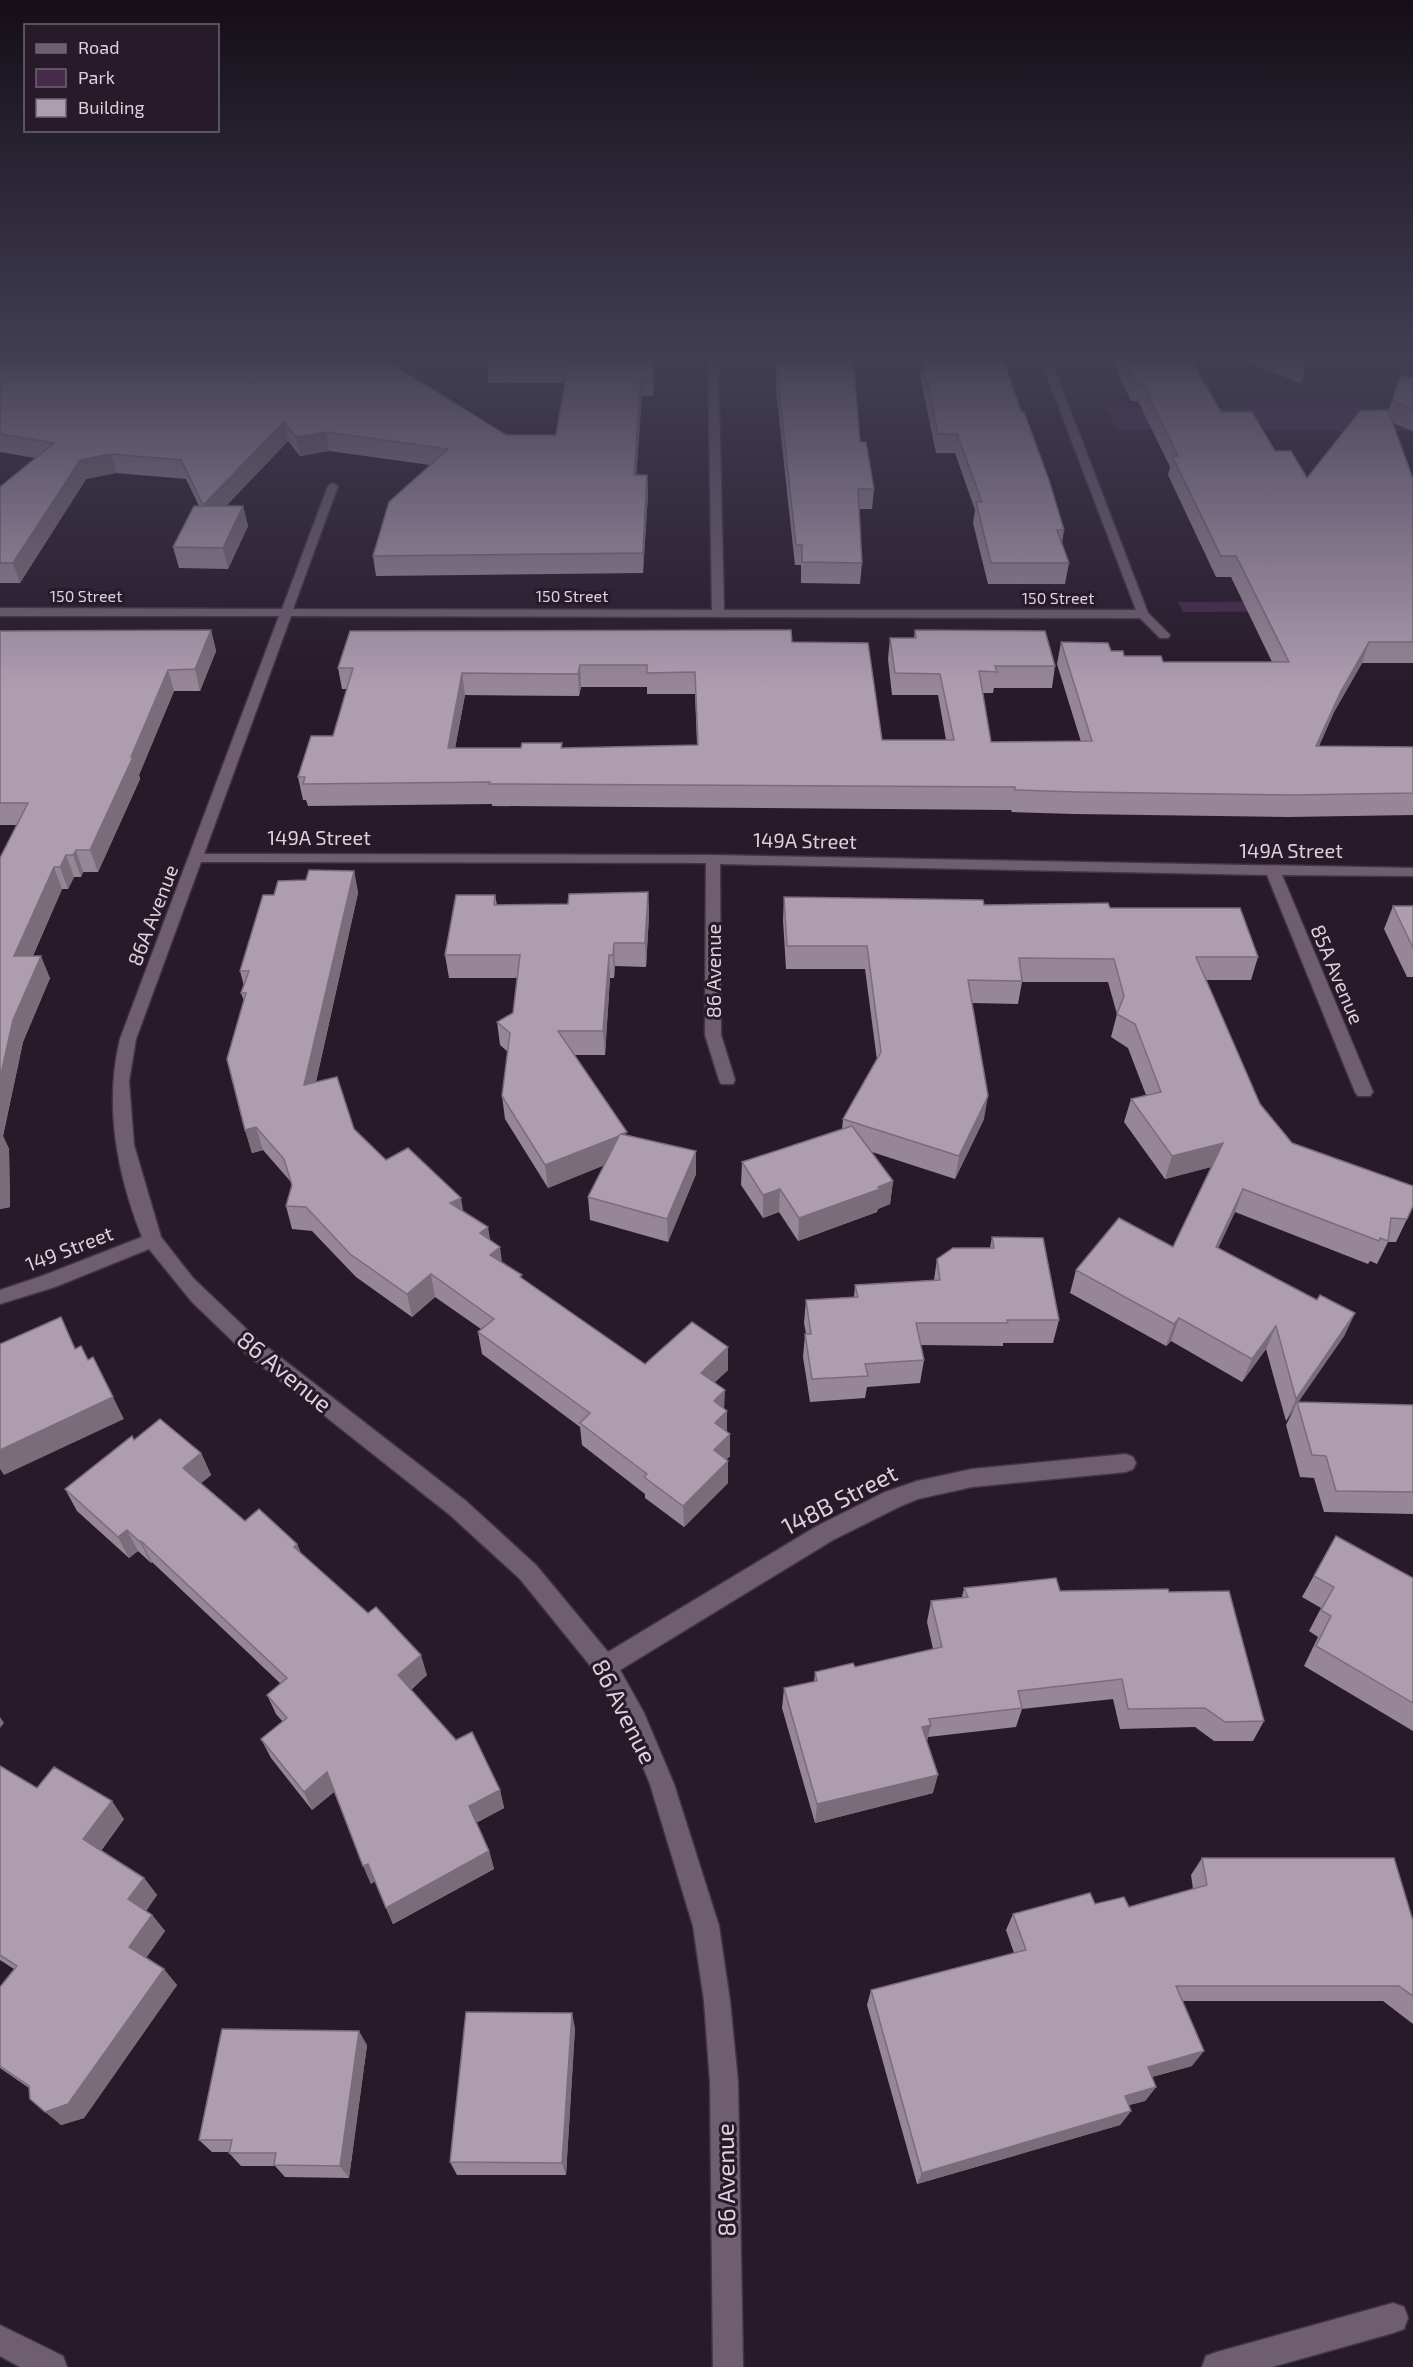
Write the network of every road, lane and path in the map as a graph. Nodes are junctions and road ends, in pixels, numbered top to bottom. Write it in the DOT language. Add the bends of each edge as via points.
graph roads {
  1 [pos="715,465"];
  2 [pos="1086,465"];
  3 [pos="333,486"];
  4 [pos="0,612"];
  5 [pos="287,612"];
  6 [pos="718,612"];
  7 [pos="1143,614"];
  8 [pos="1164,634"];
  9 [pos="196,858"];
  10 [pos="713,859"];
  11 [pos="1273,872"];
  12 [pos="1413,872"];
  13 [pos="728,1080"];
  14 [pos="1364,1092"];
  15 [pos="153,1240"];
  16 [pos="0,1296"];
  17 [pos="1126,1463"];
  18 [pos="605,1665"];
  19 [pos="1393,2318"];
  20 [pos="0,2340"];
  21 [pos="52,2367"];
  22 [pos="728,2367"];
  23 [pos="1217,2367"];
  1 -- 6 [label="street"];
  2 -- 7 [label="street"];
  3 -- 5 [label="street, 86A Avenue"];
  4 -- 5 [label="street, 150 Street"];
  5 -- 6 [label="street, 150 Street"];
  5 -- 9 [label="street, 86A Avenue"];
  6 -- 7 [label="street, 150 Street"];
  7 -- 8 [label="street"];
  9 -- 10 [label="street, 149A Street"];
  9 -- 15 [label="street, 86A Avenue" via="133,1025 122,1069 125,1146"];
  10 -- 11 [label="street, 149A Street"];
  10 -- 13 [label="street, 86 Avenue" via="713,1035"];
  11 -- 12 [label="street, 149A Street"];
  11 -- 14 [label="street, 85A Avenue"];
  15 -- 16 [label="street, 149 Street" via="48,1282"];
  15 -- 18 [label="street, 86 Avenue" via="205,1302 251,1346 494,1539 554,1601"];
  17 -- 18 [label="street, 148B Street" via="972,1478 893,1499 825,1533"];
  18 -- 22 [label="street, 86 Avenue" via="636,1721 662,1784 706,1926 724,2082"];
  19 -- 23 [label="street"];
  20 -- 21 [label="street"];
}
